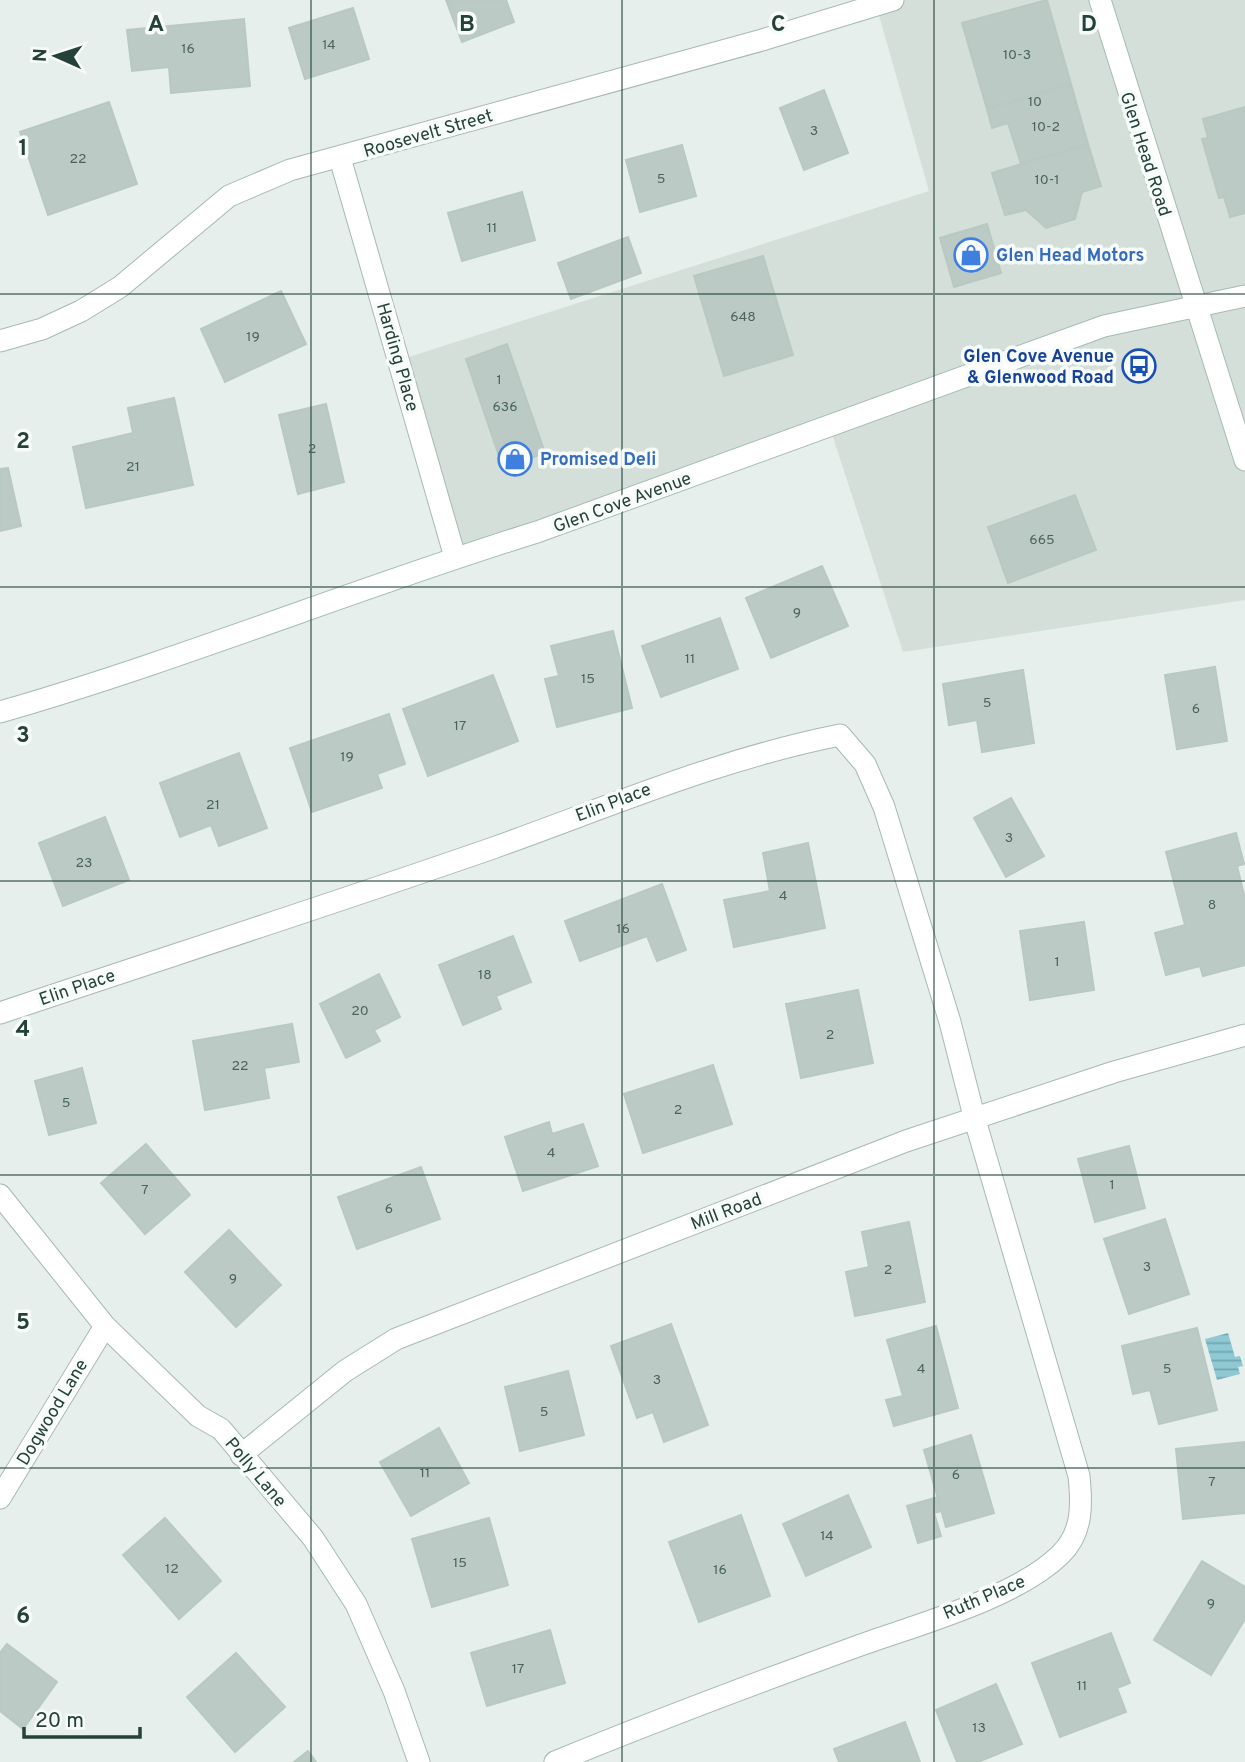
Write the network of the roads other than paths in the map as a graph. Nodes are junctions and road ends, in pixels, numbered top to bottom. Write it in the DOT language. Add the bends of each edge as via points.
graph roads {
  1 [pos="893,0"];
  2 [pos="1100,0"];
  3 [pos="340,158"];
  4 [pos="1245,296"];
  5 [pos="1196,307"];
  6 [pos="0,341"];
  7 [pos="1245,460"];
  8 [pos="455,557"];
  9 [pos="0,712"];
  10 [pos="0,1013"];
  11 [pos="1245,1035"];
  12 [pos="975,1120"];
  13 [pos="0,1195"];
  14 [pos="105,1326"];
  15 [pos="241,1455"];
  16 [pos="0,1498"];
  17 [pos="419,1762"];
  18 [pos="555,1762"];
  1 -- 3 [label="street, Roosevelt Street"];
  2 -- 5 [label="street, Glen Head Road"];
  3 -- 6 [label="street, Roosevelt Street" via="290,170 229,197 120,287 42,329"];
  3 -- 8 [label="street, Harding Place"];
  4 -- 5 [label="street, Glen Cove Avenue"];
  5 -- 7 [label="street, Glen Head Road"];
  5 -- 8 [label="street, Glen Cove Avenue" via="1104,326 586,515"];
  8 -- 9 [label="street, Glen Cove Avenue" via="314,610"];
  10 -- 12 [label="street, Elin Place" via="495,847 674,779 778,747 840,735 865,764 884,807"];
  11 -- 12 [label="street, Mill Road" via="1114,1072"];
  12 -- 15 [label="street, Mill Road" via="906,1141 396,1339 345,1371"];
  12 -- 18 [label="street, Ruth Place" via="1079,1476 1083,1510 1074,1536 1061,1554 1030,1578 997,1593"];
  13 -- 14 [label="street, Polly Lane"];
  14 -- 15 [label="street, Polly Lane" via="198,1416 220,1429"];
  14 -- 16 [label="street, Dogwood Lane"];
  15 -- 17 [label="street, Polly Lane" via="313,1538 356,1604"];
}
